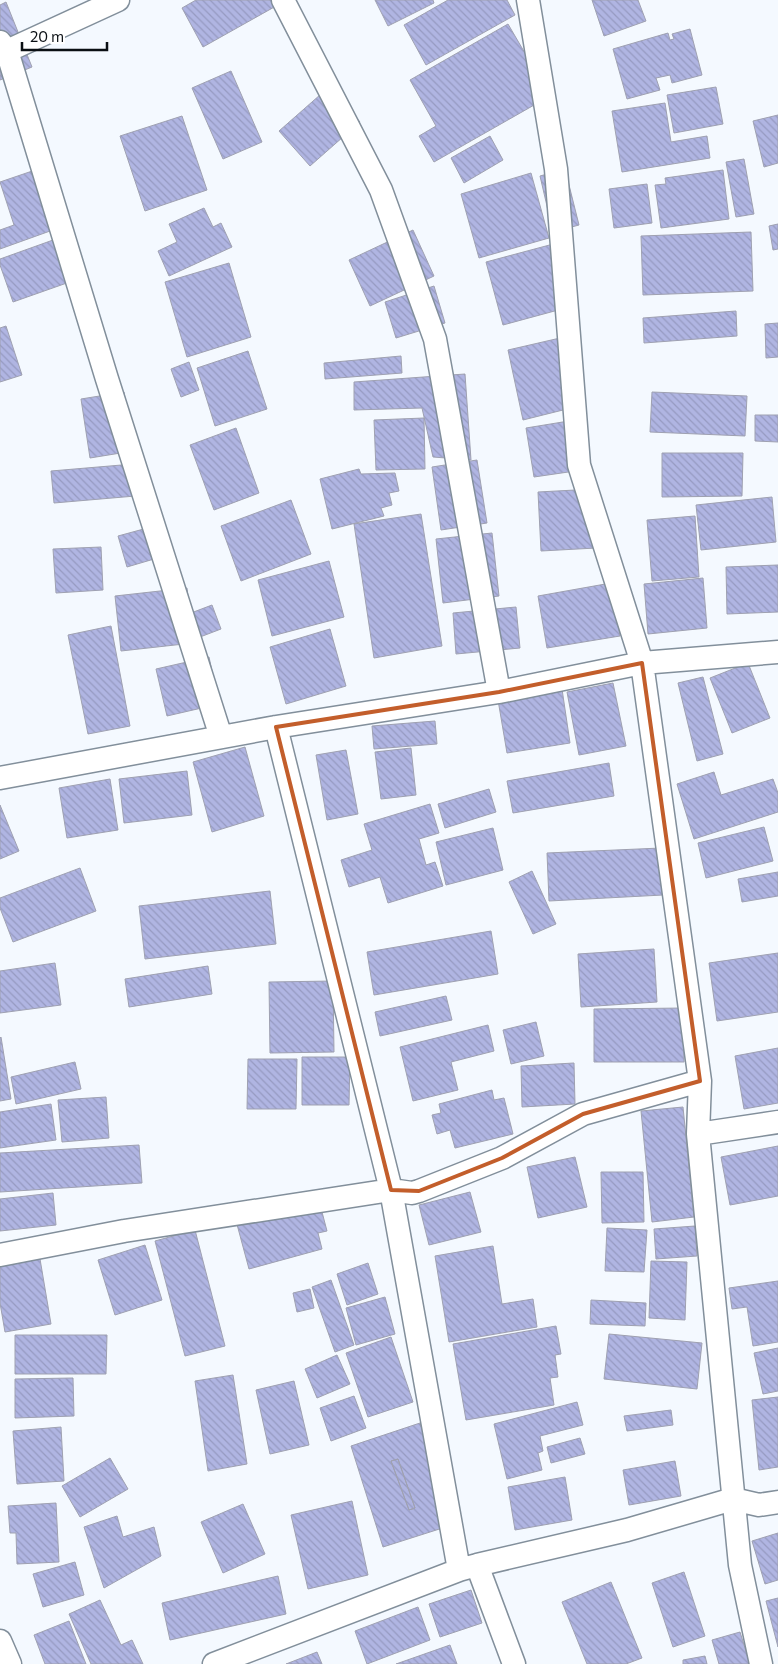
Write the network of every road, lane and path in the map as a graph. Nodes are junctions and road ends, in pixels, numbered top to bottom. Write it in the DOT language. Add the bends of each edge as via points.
graph roads {
  1 [pos="118,0"];
  2 [pos="283,0"];
  3 [pos="528,0"];
  4 [pos="4,46"];
  5 [pos="778,652"];
  6 [pos="642,663"];
  7 [pos="499,692"];
  8 [pos="276,727"];
  9 [pos="221,737"];
  10 [pos="0,778"];
  11 [pos="700,1081"];
  12 [pos="778,1122"];
  13 [pos="698,1134"];
  14 [pos="391,1190"];
  15 [pos="0,1255"];
  16 [pos="733,1499"];
  17 [pos="778,1502"];
  18 [pos="468,1568"];
  19 [pos="0,1641"];
  20 [pos="10,1664"];
  21 [pos="214,1664"];
  22 [pos="514,1664"];
  23 [pos="761,1664"];
  1 -- 4 [label="street"];
  2 -- 7 [label="street" via="381,190 435,339"];
  3 -- 6 [label="street" via="556,169 579,465"];
  4 -- 9 [label="street"];
  5 -- 6 [label="street"];
  6 -- 7 [label="street"];
  6 -- 11 [label="street"];
  7 -- 8 [label="street"];
  8 -- 9 [label="street"];
  8 -- 14 [label="street"];
  9 -- 10 [label="street"];
  11 -- 13 [label="street"];
  11 -- 14 [label="street" via="583,1114 502,1158 419,1191"];
  12 -- 13 [label="street"];
  13 -- 16 [label="street"];
  14 -- 15 [label="street" via="124,1231"];
  14 -- 18 [label="street"];
  16 -- 17 [label="street" via="759,1505"];
  16 -- 18 [label="street" via="628,1530"];
  16 -- 23 [label="street" via="740,1566"];
  18 -- 21 [label="street"];
  18 -- 22 [label="street"];
  19 -- 20 [label="street"];
}
